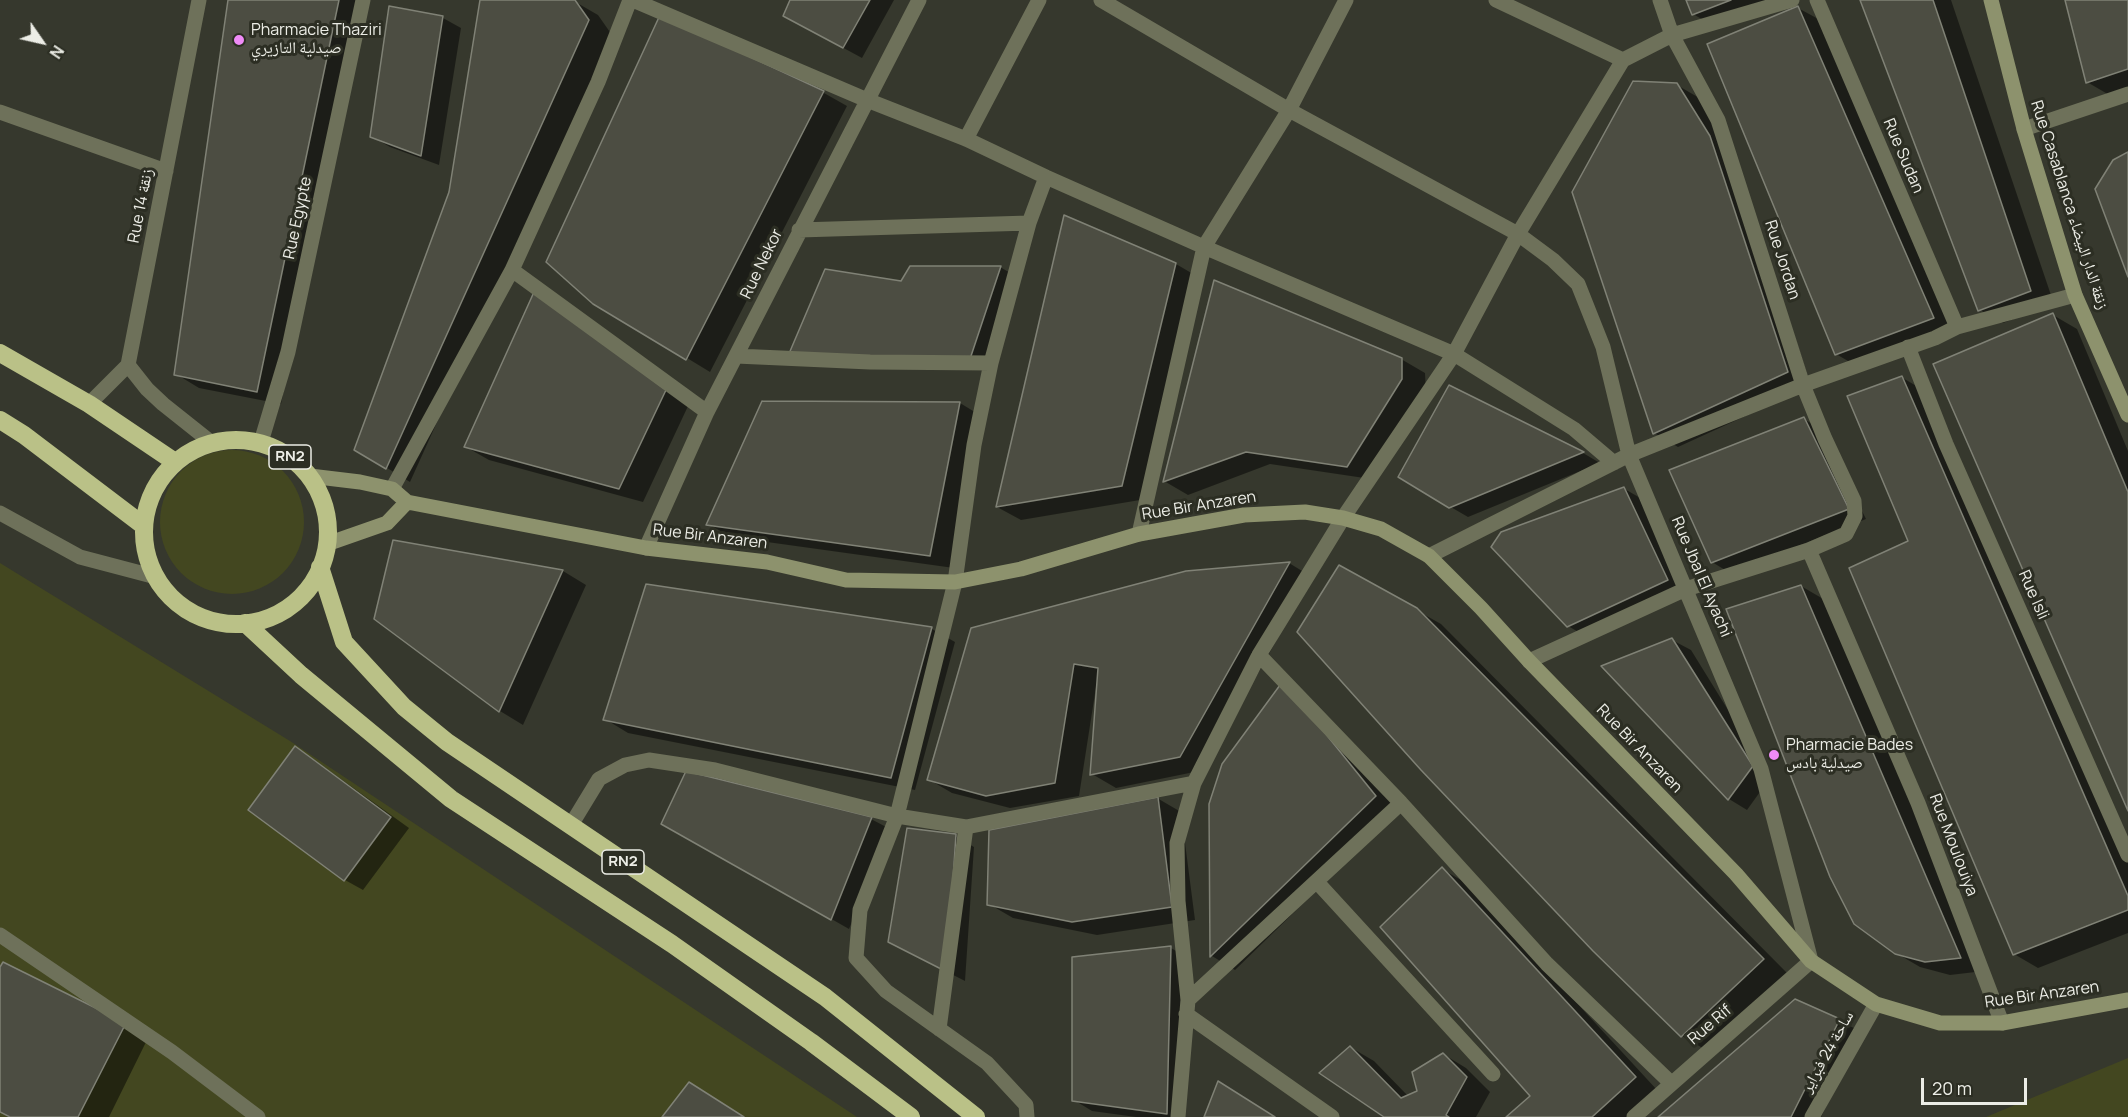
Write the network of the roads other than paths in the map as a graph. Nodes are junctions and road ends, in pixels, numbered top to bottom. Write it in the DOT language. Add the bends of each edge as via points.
graph roads {
  1 [pos="200,0"];
  2 [pos="363,0"];
  3 [pos="632,0"];
  4 [pos="919,0"];
  5 [pos="1039,0"];
  6 [pos="1101,0"];
  7 [pos="1346,0"];
  8 [pos="1496,0"];
  9 [pos="1660,0"];
  10 [pos="1792,0"];
  11 [pos="1817,0"];
  12 [pos="1991,0"];
  13 [pos="1672,35"];
  14 [pos="1623,60"];
  15 [pos="2128,94"];
  16 [pos="867,100"];
  17 [pos="1289,110"];
  18 [pos="0,112"];
  19 [pos="2024,129"];
  20 [pos="966,139"];
  21 [pos="166,171"];
  22 [pos="1046,177"];
  23 [pos="1029,223"];
  24 [pos="799,230"];
  25 [pos="1518,234"];
  26 [pos="1204,247"];
  27 [pos="512,270"];
  28 [pos="2075,295"];
  29 [pos="1957,327"];
  30 [pos="1908,347"];
  31 [pos="0,353"];
  32 [pos="1454,354"];
  33 [pos="736,356"];
  34 [pos="991,363"];
  35 [pos="128,364"];
  36 [pos="1803,385"];
  37 [pos="89,404"];
  38 [pos="707,412"];
  39 [pos="2128,415"];
  40 [pos="0,420"];
  41 [pos="261,442"];
  42 [pos="212,443"];
  43 [pos="1629,455"];
  44 [pos="175,462"];
  45 [pos="1614,463"];
  46 [pos="310,476"];
  47 [pos="392,489"];
  48 [pos="407,502"];
  49 [pos="0,513"];
  50 [pos="1343,518"];
  51 [pos="144,526"];
  52 [pos="1139,534"];
  53 [pos="327,544"];
  54 [pos="646,548"];
  55 [pos="1809,550"];
  56 [pos="1429,556"];
  57 [pos="320,567"];
  58 [pos="156,577"];
  59 [pos="955,582"];
  60 [pos="1686,589"];
  61 [pos="245,623"];
  62 [pos="1259,655"];
  63 [pos="1529,661"];
  64 [pos="1194,783"];
  65 [pos="1401,803"];
  66 [pos="897,816"];
  67 [pos="571,825"];
  68 [pos="966,827"];
  69 [pos="2128,855"];
  70 [pos="1317,882"];
  71 [pos="0,935"];
  72 [pos="1811,961"];
  73 [pos="2128,1000"];
  74 [pos="1875,1004"];
  75 [pos="1187,1007"];
  76 [pos="2002,1023"];
  77 [pos="939,1029"];
  78 [pos="1493,1074"];
  79 [pos="1671,1083"];
  80 [pos="258,1117"];
  81 [pos="911,1117"];
  82 [pos="976,1117"];
  83 [pos="1026,1117"];
  84 [pos="1178,1117"];
  85 [pos="1332,1117"];
  86 [pos="1634,1117"];
  87 [pos="1812,1117"];
  1 -- 21 [label="street, Rue 14 زنقة"];
  2 -- 41 [label="street, Rue Egypte" via="288,352"];
  3 -- 16 [label="street"];
  3 -- 27 [label="street"];
  4 -- 16 [label="street, Rue Nekor"];
  5 -- 20 [label="street"];
  6 -- 17 [label="street, Rue Jbal El Ayachi"];
  7 -- 17 [label="street"];
  8 -- 14 [label="street"];
  9 -- 13 [label="street, Rue Jordan"];
  10 -- 13 [label="street"];
  11 -- 29 [label="street, Rue Sudan"];
  12 -- 19 [label="street, Rue Casablanca زنقة الدار البيضاء"];
  13 -- 14 [label="street"];
  13 -- 36 [label="street, Rue Jordan" via="1718,120"];
  14 -- 25 [label="street"];
  15 -- 19 [label="street"];
  16 -- 20 [label="street"];
  16 -- 24 [label="street, Rue Nekor"];
  17 -- 25 [label="street, Rue Jbal El Ayachi"];
  17 -- 26 [label="street"];
  18 -- 21 [label="street"];
  19 -- 28 [label="street, Rue Casablanca زنقة الدار البيضاء"];
  20 -- 22 [label="street"];
  21 -- 35 [label="street, Rue 14 زنقة"];
  22 -- 23 [label="street"];
  22 -- 26 [label="street"];
  23 -- 24 [label="street"];
  23 -- 34 [label="street"];
  24 -- 33 [label="street, Rue Nekor"];
  25 -- 32 [label="street"];
  25 -- 43 [label="street, Rue Jbal El Ayachi" via="1578,284 1603,347"];
  26 -- 32 [label="street"];
  26 -- 52 [label="street"];
  27 -- 38 [label="street"];
  27 -- 47 [label="street"];
  28 -- 29 [label="street"];
  28 -- 39 [label="street, Rue Casablanca زنقة الدار البيضاء"];
  29 -- 30 [label="street"];
  30 -- 36 [label="street"];
  30 -- 69 [label="street, Rue Isli" via="1946,444"];
  31 -- 37 [label="highway"];
  32 -- 45 [label="street" via="1574,429"];
  32 -- 50 [label="street"];
  33 -- 34 [label="street"];
  33 -- 38 [label="street, Rue Nekor"];
  34 -- 59 [label="street" via="974,445"];
  35 -- 37 [label="street"];
  35 -- 42 [label="street" via="155,396"];
  36 -- 43 [label="street"];
  36 -- 55 [label="street, Rue Jordan" via="1854,501 1855,516 1846,534"];
  37 -- 44 [label="highway"];
  38 -- 54 [label="street, Rue Nekor"];
  40 -- 51 [label="highway"];
  41 -- 42 [label="highway, RN2"];
  41 -- 46 [label="highway, RN2" via="296,461"];
  42 -- 44 [label="highway, RN2"];
  43 -- 45 [label="street"];
  43 -- 60 [label="street, Rue Jbal El Ayachi"];
  44 -- 51 [label="highway, RN2" via="149,502"];
  45 -- 56 [label="street"];
  46 -- 47 [label="street"];
  46 -- 53 [label="highway, RN2" via="325,508"];
  47 -- 48 [label="street"];
  48 -- 53 [label="street" via="387,523"];
  48 -- 54 [label="street, Rue Bir Anzaren"];
  49 -- 58 [label="street" via="80,557"];
  50 -- 52 [label="street, Rue Bir Anzaren" via="1305,512 1244,515"];
  50 -- 56 [label="street, Rue Bir Anzaren" via="1381,529"];
  50 -- 62 [label="street"];
  51 -- 58 [label="highway, RN2" via="146,552"];
  52 -- 59 [label="street, Rue Bir Anzaren" via="1021,569"];
  53 -- 57 [label="highway, RN2"];
  54 -- 59 [label="street, Rue Bir Anzaren" via="767,562 846,580"];
  55 -- 60 [label="street"];
  55 -- 76 [label="street, Rue Moulouiya" via="1918,803"];
  56 -- 63 [label="street, Rue Bir Anzaren"];
  57 -- 61 [label="highway, RN2" via="308,589 290,606 268,618"];
  57 -- 67 [label="highway, RN2" via="344,642 404,707 447,742"];
  58 -- 61 [label="highway, RN2" via="172,598 193,614 218,622"];
  59 -- 66 [label="street"];
  60 -- 63 [label="street"];
  60 -- 72 [label="street, Rue Jbal El Ayachi" via="1761,769"];
  61 -- 81 [label="highway, RN2" via="450,799 672,944"];
  62 -- 64 [label="street"];
  62 -- 65 [label="street"];
  63 -- 72 [label="street, Rue Bir Anzaren" via="1736,874"];
  64 -- 68 [label="street"];
  64 -- 75 [label="street" via="1177,843"];
  65 -- 70 [label="street"];
  65 -- 79 [label="street" via="1547,964"];
  66 -- 67 [label="street" via="715,770 649,760 625,765 599,779"];
  66 -- 68 [label="street"];
  66 -- 77 [label="street" via="861,910 856,958 886,991"];
  67 -- 82 [label="highway, RN2" via="825,997"];
  68 -- 77 [label="street"];
  70 -- 75 [label="street"];
  70 -- 78 [label="street"];
  71 -- 80 [label="street" via="172,1052"];
  72 -- 74 [label="street, Rue Bir Anzaren"];
  72 -- 79 [label="street, Rue Rif"];
  73 -- 76 [label="street, Rue Bir Anzaren"];
  74 -- 76 [label="street, Rue Bir Anzaren" via="1940,1023"];
  74 -- 87 [label="street, ساحة 24 فبراير"];
  75 -- 84 [label="street"];
  75 -- 85 [label="street"];
  77 -- 83 [label="street" via="987,1063 1026,1105"];
  79 -- 86 [label="street, Rue Rif"];
}
